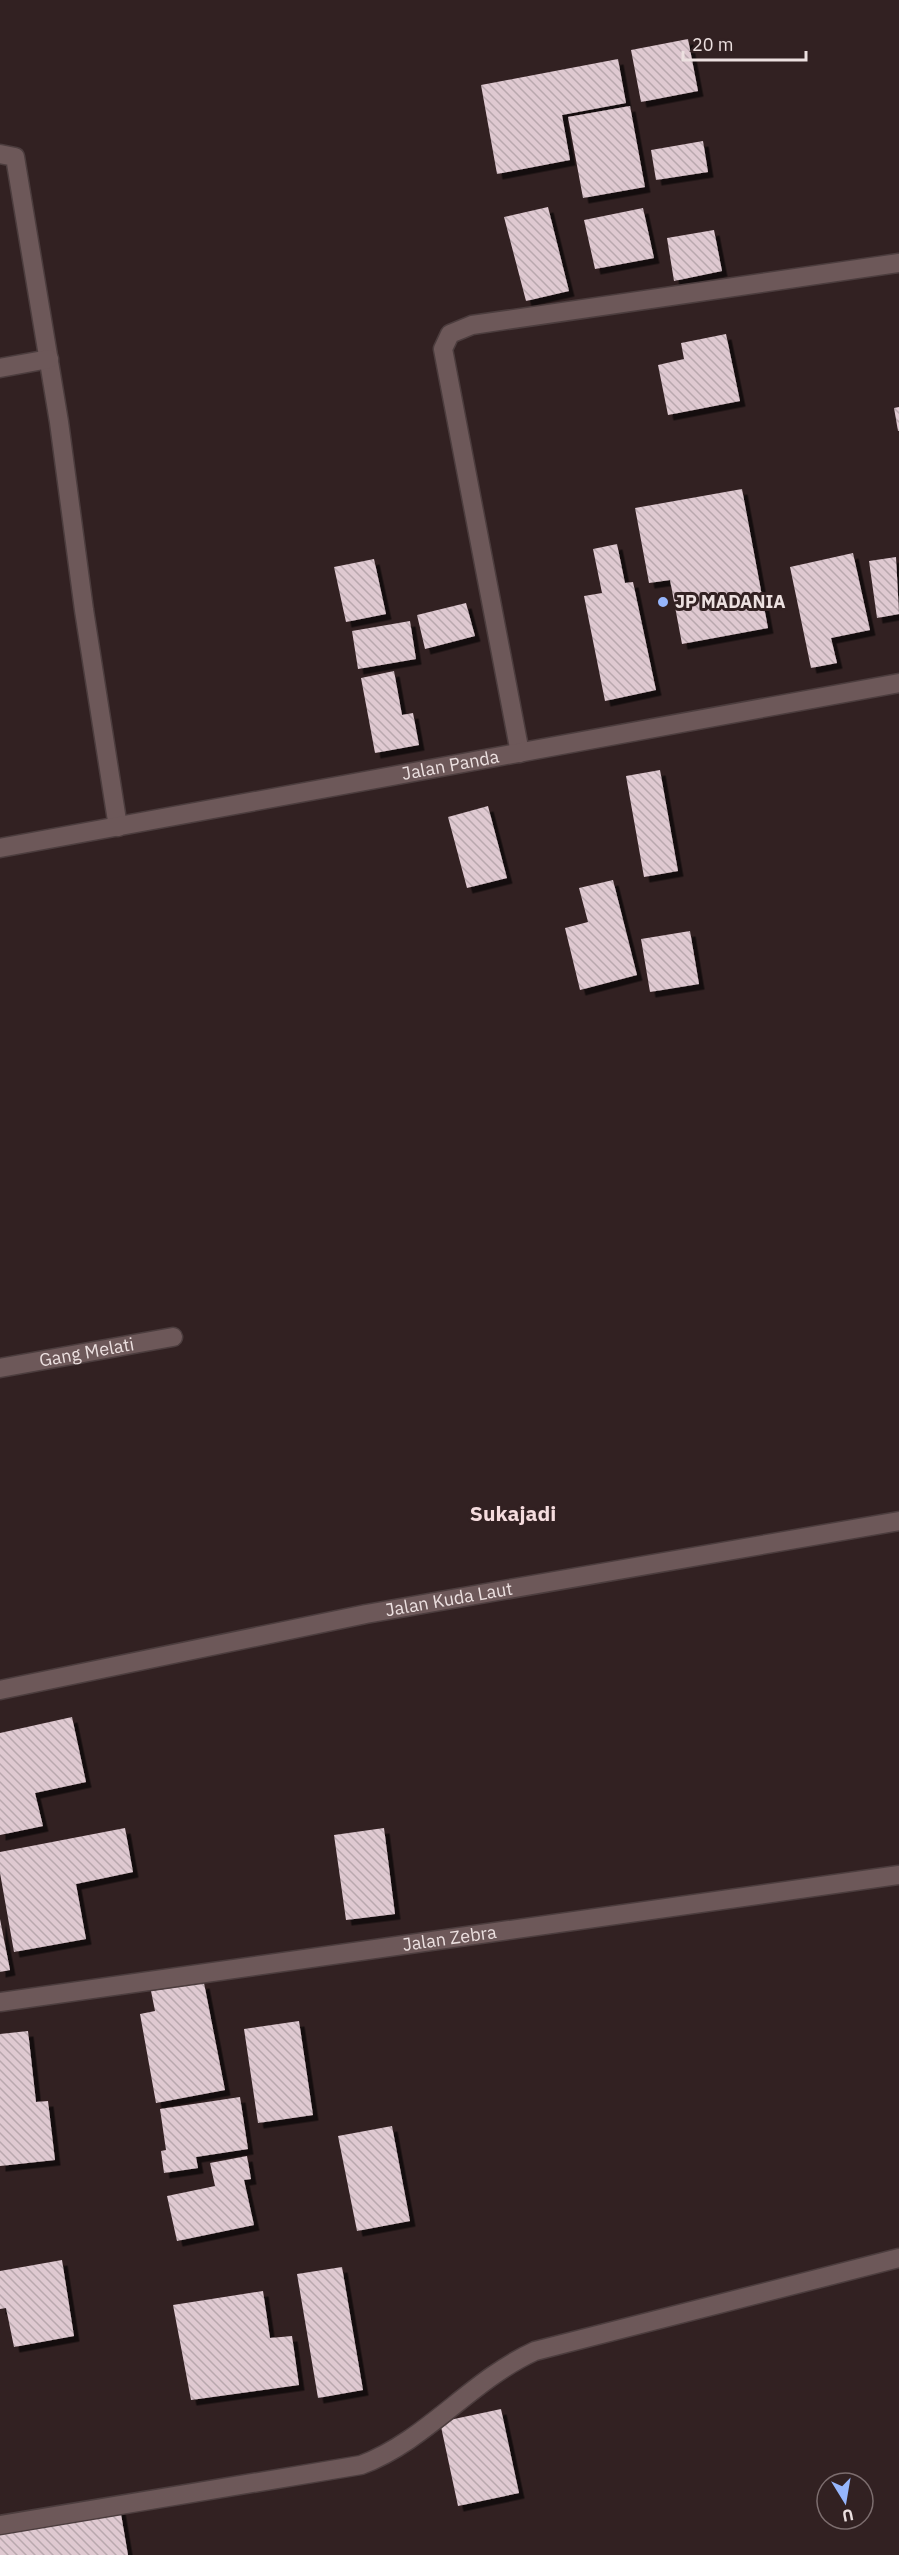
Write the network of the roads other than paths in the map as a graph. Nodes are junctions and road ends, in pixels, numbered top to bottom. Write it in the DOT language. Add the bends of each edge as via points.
graph roads {
  1 [pos="0,154"];
  2 [pos="899,263"];
  3 [pos="49,359"];
  4 [pos="0,368"];
  5 [pos="899,684"];
  6 [pos="520,753"];
  7 [pos="118,827"];
  8 [pos="0,848"];
  9 [pos="173,1337"];
  10 [pos="0,1368"];
  11 [pos="899,1521"];
  12 [pos="0,1690"];
  13 [pos="899,1875"];
  14 [pos="0,2002"];
  15 [pos="899,2258"];
  16 [pos="0,2525"];
  1 -- 3 [label="street" via="15,157"];
  2 -- 6 [label="street" via="472,325 450,334 443,349"];
  3 -- 4 [label="street"];
  3 -- 7 [label="street"];
  5 -- 6 [label="street, Jalan Panda"];
  6 -- 7 [label="street, Jalan Panda"];
  7 -- 8 [label="street, Jalan Panda"];
  9 -- 10 [label="street, Gang Melati"];
  11 -- 12 [label="street, Jalan Kuda Laut" via="366,1614"];
  13 -- 14 [label="street, Jalan Zebra"];
  15 -- 16 [label="street" via="536,2351 491,2375 394,2450 361,2465"];
}
